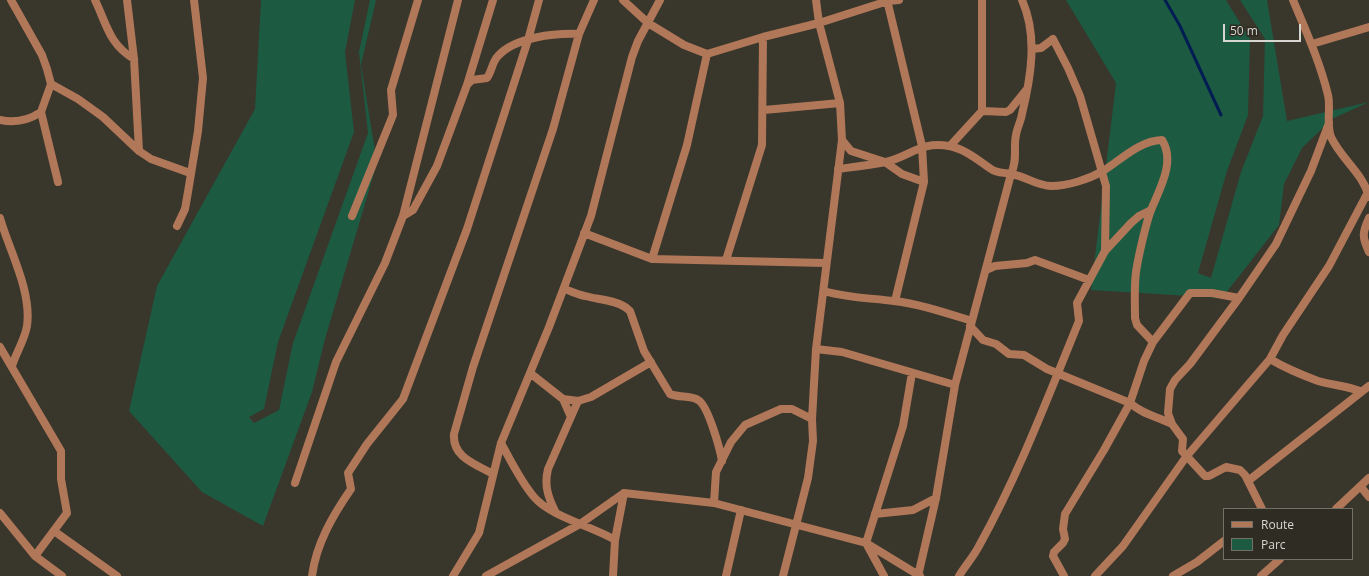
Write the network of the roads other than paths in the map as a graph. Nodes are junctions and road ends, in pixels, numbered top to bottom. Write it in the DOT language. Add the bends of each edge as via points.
graph roads {
  1 [pos="11,0"];
  2 [pos="95,0"];
  3 [pos="127,0"];
  4 [pos="194,0"];
  5 [pos="418,0"];
  6 [pos="458,0"];
  7 [pos="493,0"];
  8 [pos="539,0"];
  9 [pos="594,0"];
  10 [pos="623,0"];
  11 [pos="660,0"];
  12 [pos="816,0"];
  13 [pos="900,0"];
  14 [pos="982,0"];
  15 [pos="1022,0"];
  16 [pos="1293,0"];
  17 [pos="888,1"];
  18 [pos="648,23"];
  19 [pos="819,23"];
  20 [pos="1369,27"];
  21 [pos="579,34"];
  22 [pos="763,37"];
  23 [pos="528,40"];
  24 [pos="1312,44"];
  25 [pos="1032,49"];
  26 [pos="707,54"];
  27 [pos="134,59"];
  28 [pos="51,84"];
  29 [pos="467,85"];
  30 [pos="1028,87"];
  31 [pos="840,103"];
  32 [pos="764,110"];
  33 [pos="41,112"];
  34 [pos="982,112"];
  35 [pos="0,120"];
  36 [pos="1329,123"];
  37 [pos="842,140"];
  38 [pos="922,146"];
  39 [pos="950,146"];
  40 [pos="139,151"];
  41 [pos="885,162"];
  42 [pos="838,169"];
  43 [pos="1102,171"];
  44 [pos="190,173"];
  45 [pos="1011,174"];
  46 [pos="58,182"];
  47 [pos="924,182"];
  48 [pos="1368,194"];
  49 [pos="1151,210"];
  50 [pos="352,216"];
  51 [pos="403,216"];
  52 [pos="1369,218"];
  53 [pos="0,220"];
  54 [pos="177,226"];
  55 [pos="584,233"];
  56 [pos="1105,251"];
  57 [pos="1369,252"];
  58 [pos="652,259"];
  59 [pos="726,260"];
  60 [pos="825,263"];
  61 [pos="986,270"];
  62 [pos="1089,280"];
  63 [pos="564,289"];
  64 [pos="824,291"];
  65 [pos="1239,298"];
  66 [pos="895,301"];
  67 [pos="971,323"];
  68 [pos="1153,342"];
  69 [pos="0,348"];
  70 [pos="816,349"];
  71 [pos="1270,359"];
  72 [pos="651,362"];
  73 [pos="12,366"];
  74 [pos="1058,372"];
  75 [pos="530,373"];
  76 [pos="912,373"];
  77 [pos="955,385"];
  78 [pos="1369,386"];
  79 [pos="1360,391"];
  80 [pos="563,399"];
  81 [pos="578,401"];
  82 [pos="1130,403"];
  83 [pos="570,415"];
  84 [pos="812,419"];
  85 [pos="1172,424"];
  86 [pos="501,443"];
  87 [pos="1186,457"];
  88 [pos="722,461"];
  89 [pos="493,474"];
  90 [pos="1369,478"];
  91 [pos="1248,481"];
  92 [pos="295,483"];
  93 [pos="1361,487"];
  94 [pos="624,493"];
  95 [pos="1369,497"];
  96 [pos="936,498"];
  97 [pos="714,503"];
  98 [pos="1262,508"];
  99 [pos="1337,508"];
  100 [pos="741,510"];
  101 [pos="556,512"];
  102 [pos="0,513"];
  103 [pos="875,514"];
  104 [pos="580,524"];
  105 [pos="796,524"];
  106 [pos="54,531"];
  107 [pos="615,540"];
  108 [pos="1223,542"];
  109 [pos="866,543"];
  110 [pos="35,556"];
  111 [pos="1279,560"];
  112 [pos="62,576"];
  113 [pos="117,576"];
  114 [pos="312,576"];
  115 [pos="454,576"];
  116 [pos="486,576"];
  117 [pos="613,576"];
  118 [pos="726,576"];
  119 [pos="783,576"];
  120 [pos="884,576"];
  121 [pos="919,576"];
  122 [pos="959,576"];
  123 [pos="1064,576"];
  124 [pos="1095,576"];
  125 [pos="1173,576"];
  126 [pos="1261,576"];
  1 -- 28 [label="street" via="42,55"];
  2 -- 27 [label="street" via="109,35 116,45"];
  3 -- 27 [label="street"];
  4 -- 44 [label="street" via="203,78 198,131"];
  5 -- 50 [label="street" via="391,90 393,115"];
  6 -- 51 [label="street"];
  7 -- 29 [label="street"];
  8 -- 23 [label="street"];
  9 -- 21 [label="street"];
  10 -- 18 [label="street"];
  11 -- 18 [label="street"];
  12 -- 19 [label="street"];
  13 -- 17 [label="street"];
  14 -- 34 [label="street"];
  15 -- 25 [label="street" via="1032,31"];
  16 -- 24 [label="street"];
  17 -- 19 [label="street"];
  17 -- 38 [label="street"];
  18 -- 26 [label="street" via="684,45"];
  18 -- 55 [label="street" via="632,57 591,216"];
  19 -- 22 [label="street"];
  19 -- 31 [label="street"];
  20 -- 24 [label="street"];
  21 -- 23 [label="street" via="559,33"];
  21 -- 89 [label="street" via="553,129 473,367 454,434 456,449 465,458"];
  22 -- 26 [label="street"];
  22 -- 32 [label="street"];
  23 -- 29 [label="street" via="510,47 499,55 487,78 472,80"];
  23 -- 114 [label="street" via="467,229 403,399 367,444 348,473 351,488 323,536"];
  24 -- 36 [label="street" via="1329,100"];
  25 -- 30 [label="street"];
  25 -- 43 [label="street" via="1041,48 1052,39 1054,42 1080,96"];
  26 -- 58 [label="street" via="687,145"];
  27 -- 40 [label="street"];
  28 -- 33 [label="street"];
  28 -- 40 [label="street" via="103,117"];
  29 -- 51 [label="street" via="437,166 413,210"];
  30 -- 34 [label="street" via="1010,110"];
  30 -- 45 [label="street" via="1016,134 1016,158"];
  31 -- 32 [label="street"];
  31 -- 37 [label="street"];
  32 -- 59 [label="street" via="762,145"];
  33 -- 35 [label="street" via="34,117 21,120"];
  33 -- 46 [label="street"];
  34 -- 39 [label="street"];
  36 -- 48 [label="street" via="1331,137 1352,165"];
  36 -- 65 [label="street" via="1311,171 1276,244"];
  37 -- 41 [label="street" via="851,151"];
  37 -- 42 [label="street"];
  38 -- 39 [label="street"];
  38 -- 41 [label="street" via="902,157"];
  38 -- 47 [label="street"];
  39 -- 45 [label="street" via="971,155 997,172"];
  40 -- 44 [label="street" via="151,159"];
  41 -- 42 [label="street"];
  41 -- 47 [label="street" via="902,174"];
  42 -- 60 [label="street"];
  43 -- 45 [label="street" via="1070,184 1051,186 1036,184"];
  43 -- 49 [label="street" via="1136,149 1162,140 1166,167 1162,187"];
  43 -- 56 [label="street" via="1107,191"];
  44 -- 54 [label="street" via="185,209"];
  45 -- 61 [label="street"];
  47 -- 66 [label="street"];
  48 -- 71 [label="street" via="1329,266 1282,335"];
  49 -- 56 [label="street" via="1131,223"];
  49 -- 68 [label="street" via="1136,272 1135,318 1137,325"];
  51 -- 92 [label="street" via="385,263 336,362"];
  52 -- 57 [label="street" via="1363,230 1363,238"];
  53 -- 73 [label="street" via="16,262 26,301 27,326"];
  55 -- 58 [label="street"];
  55 -- 63 [label="street"];
  56 -- 62 [label="street"];
  58 -- 59 [label="street"];
  59 -- 60 [label="street"];
  60 -- 64 [label="street"];
  61 -- 62 [label="street" via="995,266 1035,260"];
  61 -- 67 [label="street"];
  62 -- 74 [label="street" via="1077,303 1079,321"];
  63 -- 72 [label="street" via="626,307 633,315 641,344"];
  63 -- 75 [label="street"];
  64 -- 66 [label="street" via="855,298"];
  64 -- 70 [label="street"];
  65 -- 68 [label="street" via="1212,293 1190,293"];
  65 -- 85 [label="street" via="1170,389 1167,407"];
  66 -- 67 [label="street" via="932,308"];
  67 -- 74 [label="street" via="983,340 996,344 1008,354 1024,355 1047,369"];
  67 -- 77 [label="street"];
  68 -- 82 [label="street" via="1144,360"];
  69 -- 73 [label="street"];
  70 -- 76 [label="street" via="842,352"];
  70 -- 84 [label="street"];
  71 -- 79 [label="street" via="1318,381"];
  71 -- 87 [label="street"];
  72 -- 81 [label="street" via="611,386"];
  72 -- 88 [label="street" via="670,394 694,398 701,402 716,435"];
  73 -- 106 [label="street" via="61,451 61,479 67,510"];
  74 -- 82 [label="street" via="1087,387"];
  74 -- 122 [label="street" via="1014,479 978,548"];
  75 -- 80 [label="street"];
  75 -- 86 [label="street"];
  76 -- 77 [label="street"];
  76 -- 103 [label="street" via="903,426"];
  77 -- 96 [label="street"];
  78 -- 79 [label="street"];
  79 -- 91 [label="street"];
  80 -- 81 [label="street"];
  80 -- 83 [label="street"];
  81 -- 83 [label="street"];
  82 -- 85 [label="street" via="1141,412"];
  82 -- 123 [label="street" via="1065,514 1064,543 1053,556"];
  83 -- 101 [label="street" via="546,478 548,495"];
  84 -- 88 [label="street" via="792,409 781,409 745,425 731,442"];
  84 -- 105 [label="street" via="813,440 808,478"];
  85 -- 87 [label="street" via="1183,439 1181,449"];
  86 -- 89 [label="street"];
  86 -- 101 [label="street" via="534,498"];
  87 -- 91 [label="street" via="1205,476 1226,467 1240,470"];
  87 -- 124 [label="street" via="1123,546"];
  88 -- 97 [label="street" via="714,480"];
  89 -- 115 [label="street" via="479,533"];
  90 -- 93 [label="street"];
  91 -- 98 [label="street"];
  93 -- 95 [label="street"];
  93 -- 99 [label="street"];
  94 -- 97 [label="street"];
  94 -- 104 [label="street"];
  94 -- 107 [label="street"];
  96 -- 103 [label="street" via="913,510"];
  96 -- 121 [label="street"];
  97 -- 100 [label="street"];
  100 -- 105 [label="street"];
  100 -- 118 [label="street"];
  101 -- 104 [label="street"];
  102 -- 110 [label="street"];
  103 -- 109 [label="street"];
  104 -- 107 [label="street"];
  104 -- 116 [label="street"];
  105 -- 109 [label="street"];
  105 -- 119 [label="street"];
  106 -- 110 [label="street"];
  106 -- 113 [label="street"];
  107 -- 117 [label="street"];
  108 -- 125 [label="street" via="1197,562"];
  109 -- 120 [label="street"];
  109 -- 121 [label="street"];
  110 -- 112 [label="street"];
  111 -- 126 [label="street"];
}
